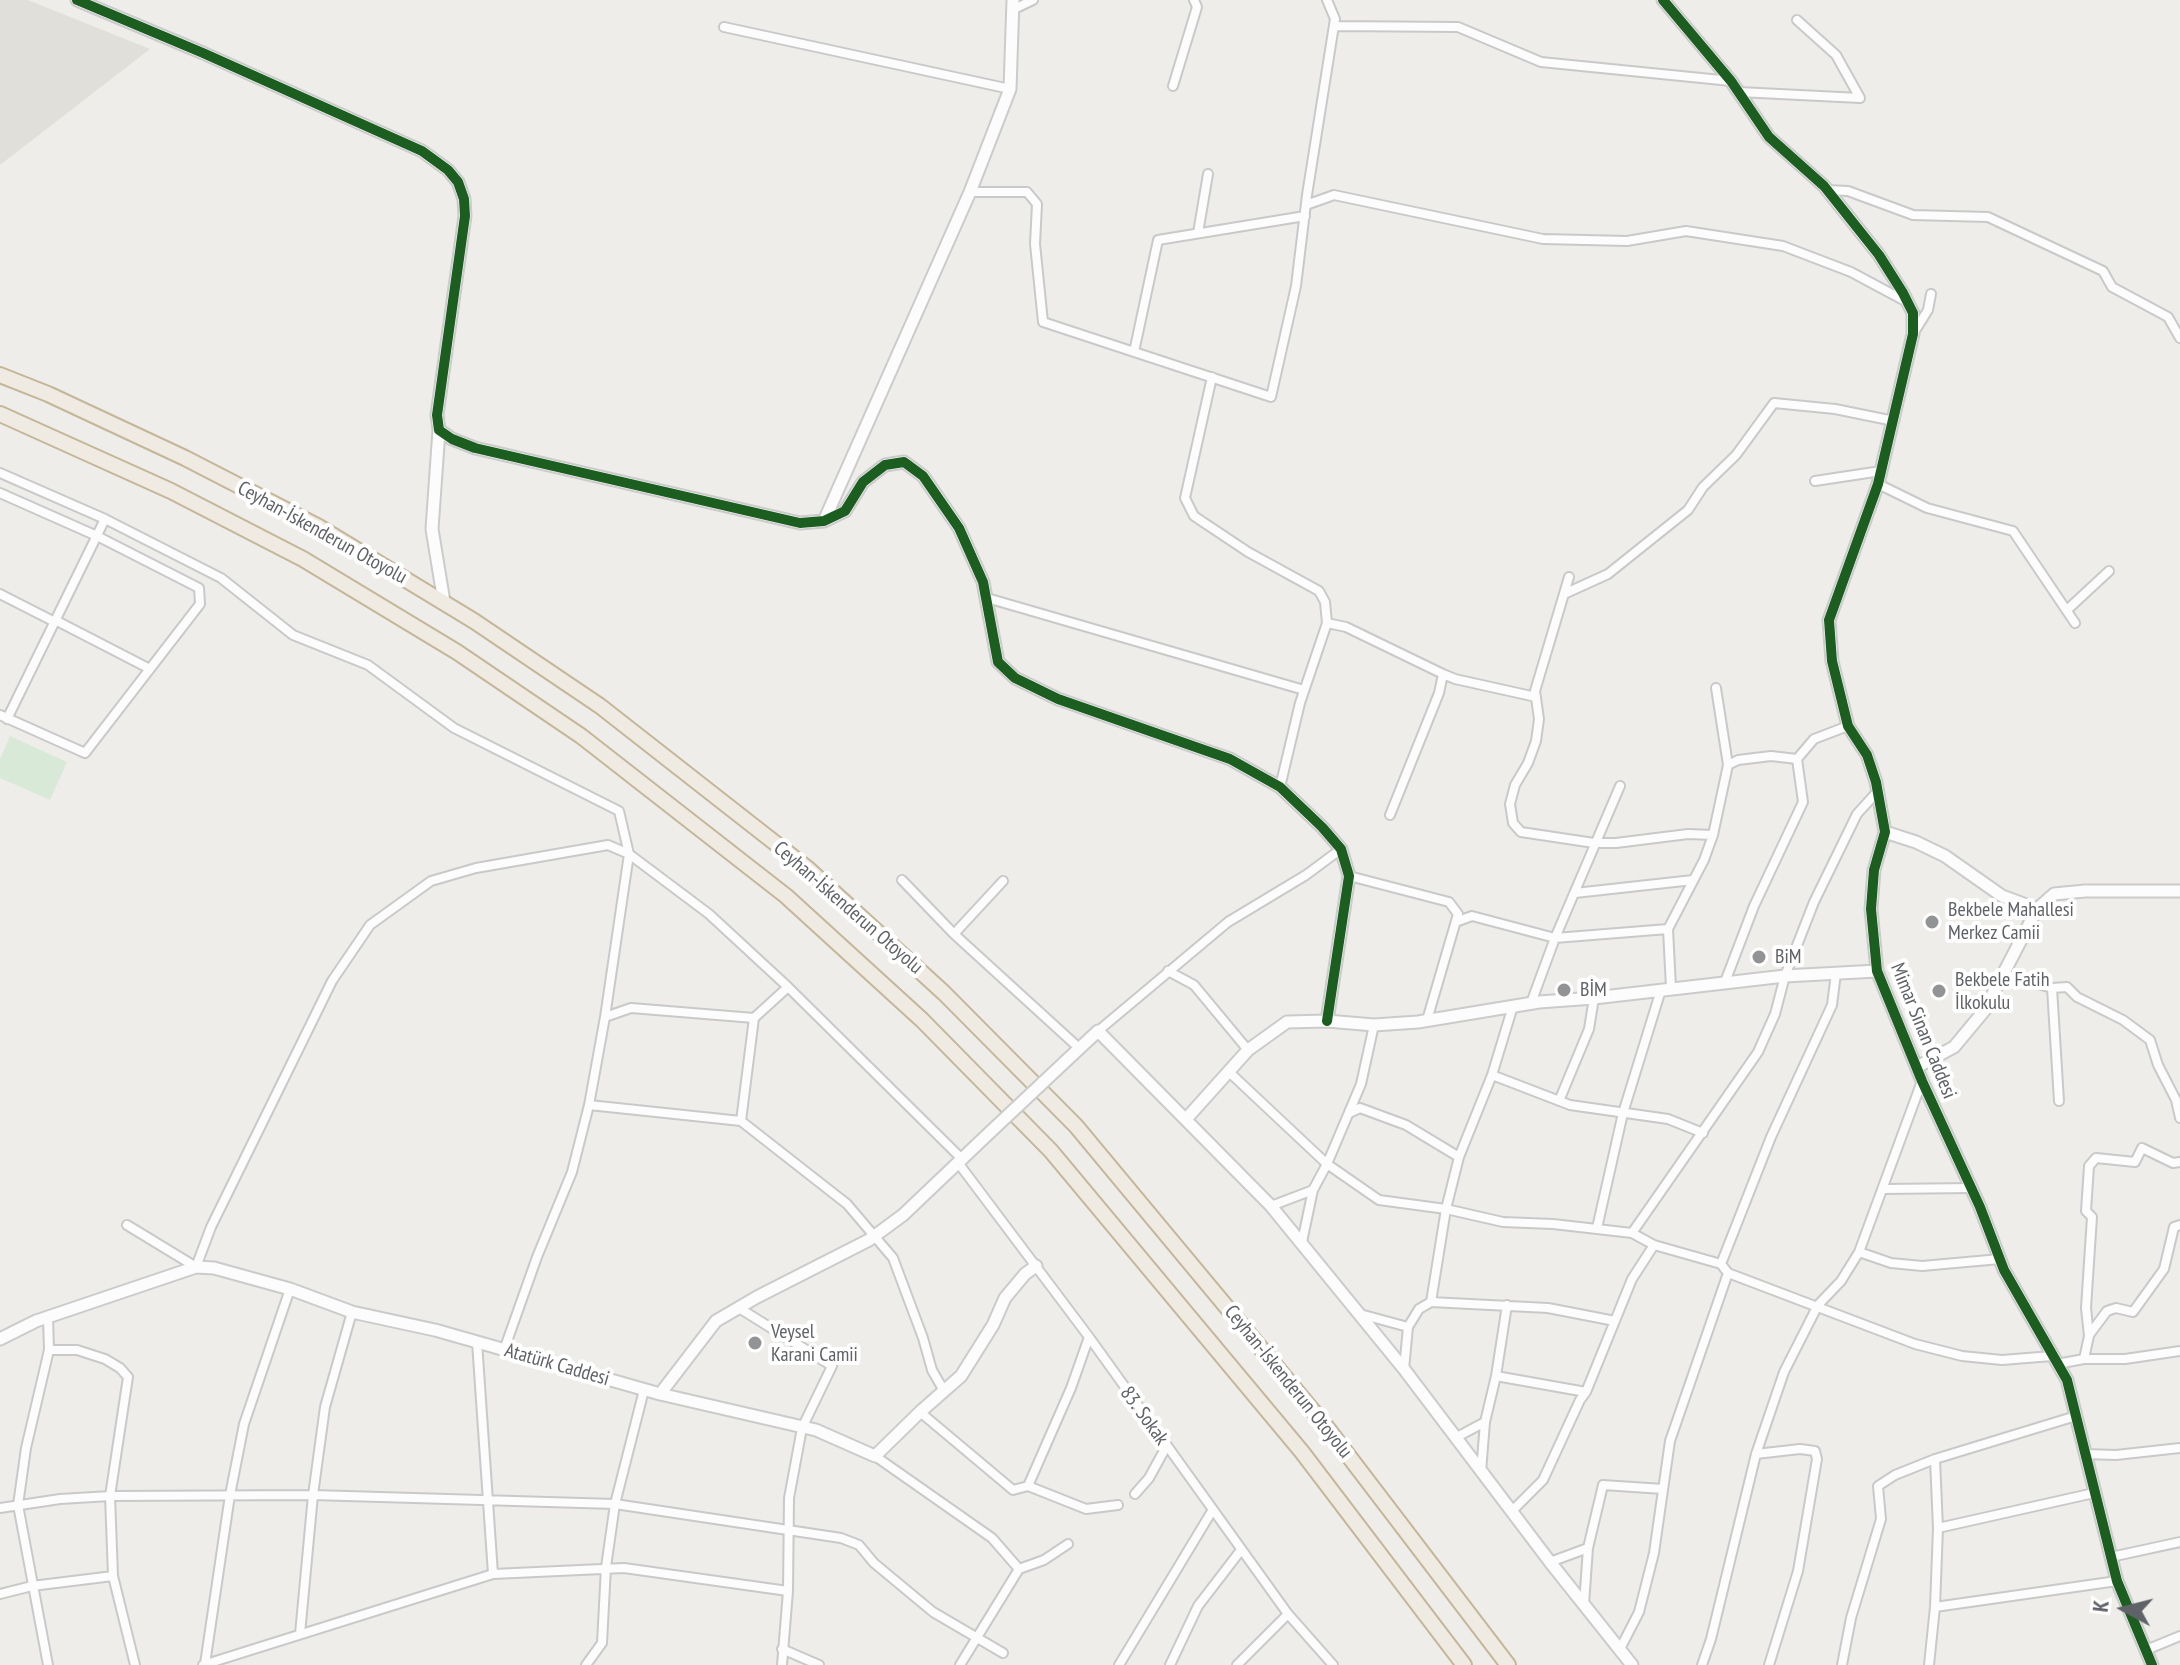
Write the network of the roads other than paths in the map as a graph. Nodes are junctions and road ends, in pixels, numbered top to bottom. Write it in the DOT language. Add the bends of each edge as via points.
graph roads {
  1 [pos="77,0"];
  2 [pos="1033,0"];
  3 [pos="1194,0"];
  4 [pos="1327,0"];
  5 [pos="1663,0"];
  6 [pos="1012,5"];
  7 [pos="1797,20"];
  8 [pos="1334,26"];
  9 [pos="724,27"];
  10 [pos="1731,81"];
  11 [pos="1173,86"];
  12 [pos="1010,89"];
  13 [pos="1739,92"];
  14 [pos="1208,174"];
  15 [pos="1827,190"];
  16 [pos="970,192"];
  17 [pos="1306,205"];
  18 [pos="1305,216"];
  19 [pos="1198,233"];
  20 [pos="1931,294"];
  21 [pos="1907,302"];
  22 [pos="1913,334"];
  23 [pos="2180,338"];
  24 [pos="1134,352"];
  25 [pos="0,375"];
  26 [pos="1212,377"];
  27 [pos="0,414"];
  28 [pos="1894,421"];
  29 [pos="439,430"];
  30 [pos="1881,471"];
  31 [pos="0,473"];
  32 [pos="1815,481"];
  33 [pos="1878,484"];
  34 [pos="0,493"];
  35 [pos="105,519"];
  36 [pos="824,521"];
  37 [pos="97,536"];
  38 [pos="2109,571"];
  39 [pos="1569,577"];
  40 [pos="0,594"];
  41 [pos="1564,594"];
  42 [pos="987,598"];
  43 [pos="444,602"];
  44 [pos="2067,610"];
  45 [pos="55,621"];
  46 [pos="1327,623"];
  47 [pos="2075,623"];
  48 [pos="150,669"];
  49 [pos="1443,674"];
  50 [pos="1716,688"];
  51 [pos="1304,690"];
  52 [pos="1536,697"];
  53 [pos="4,717"];
  54 [pos="1848,726"];
  55 [pos="1797,759"];
  56 [pos="1728,765"];
  57 [pos="1620,786"];
  58 [pos="1280,787"];
  59 [pos="1877,792"];
  60 [pos="1390,815"];
  61 [pos="1885,832"];
  62 [pos="1713,835"];
  63 [pos="1594,843"];
  64 [pos="1341,849"];
  65 [pos="629,854"];
  66 [pos="1349,876"];
  67 [pos="902,880"];
  68 [pos="1693,880"];
  69 [pos="1003,881"];
  70 [pos="2180,891"];
  71 [pos="1575,893"];
  72 [pos="2037,909"];
  73 [pos="1458,921"];
  74 [pos="1668,929"];
  75 [pos="954,934"];
  76 [pos="1555,938"];
  77 [pos="1168,971"];
  78 [pos="1877,971"];
  79 [pos="1836,973"];
  80 [pos="2004,974"];
  81 [pos="1785,976"];
  82 [pos="1725,982"];
  83 [pos="788,987"];
  84 [pos="2052,988"];
  85 [pos="1666,989"];
  86 [pos="1594,998"];
  87 [pos="1531,1003"];
  88 [pos="1513,1006"];
  89 [pos="605,1017"];
  90 [pos="754,1018"];
  91 [pos="1427,1020"];
  92 [pos="1327,1021"];
  93 [pos="1374,1025"];
  94 [pos="1098,1031"];
  95 [pos="1079,1048"];
  96 [pos="1248,1050"];
  97 [pos="1917,1067"];
  98 [pos="1228,1071"];
  99 [pos="1492,1075"];
  100 [pos="1922,1081"];
  101 [pos="1559,1101"];
  102 [pos="2059,1101"];
  103 [pos="589,1105"];
  104 [pos="1349,1113"];
  105 [pos="1623,1113"];
  106 [pos="1187,1118"];
  107 [pos="2180,1118"];
  108 [pos="741,1121"];
  109 [pos="1703,1133"];
  110 [pos="1459,1157"];
  111 [pos="961,1162"];
  112 [pos="2180,1162"];
  113 [pos="1327,1164"];
  114 [pos="1972,1188"];
  115 [pos="1884,1189"];
  116 [pos="1313,1190"];
  117 [pos="1271,1206"];
  118 [pos="1446,1209"];
  119 [pos="127,1225"];
  120 [pos="2180,1225"];
  121 [pos="1597,1228"];
  122 [pos="1632,1233"];
  123 [pos="876,1235"];
  124 [pos="1302,1242"];
  125 [pos="1654,1245"];
  126 [pos="1859,1252"];
  127 [pos="2000,1259"];
  128 [pos="1721,1264"];
  129 [pos="1036,1266"];
  130 [pos="196,1267"];
  131 [pos="1728,1273"];
  132 [pos="290,1289"];
  133 [pos="1431,1302"];
  134 [pos="1507,1305"];
  135 [pos="1818,1305"];
  136 [pos="739,1308"];
  137 [pos="352,1312"];
  138 [pos="1360,1314"];
  139 [pos="48,1317"];
  140 [pos="1615,1321"];
  141 [pos="1408,1327"];
  142 [pos="2089,1336"];
  143 [pos="1089,1337"];
  144 [pos="0,1339"];
  145 [pos="477,1342"];
  146 [pos="49,1350"];
  147 [pos="504,1350"];
  148 [pos="2180,1351"];
  149 [pos="2084,1359"];
  150 [pos="2055,1360"];
  151 [pos="1404,1369"];
  152 [pos="1496,1376"];
  153 [pos="644,1390"];
  154 [pos="944,1391"];
  155 [pos="1586,1392"];
  156 [pos="660,1394"];
  157 [pos="920,1412"];
  158 [pos="2076,1416"];
  159 [pos="1485,1422"];
  160 [pos="802,1428"];
  161 [pos="1455,1438"];
  162 [pos="1166,1447"];
  163 [pos="2180,1448"];
  164 [pos="1756,1454"];
  165 [pos="2085,1454"];
  166 [pos="875,1456"];
  167 [pos="1935,1459"];
  168 [pos="1481,1472"];
  169 [pos="1028,1486"];
  170 [pos="1663,1489"];
  171 [pos="2094,1493"];
  172 [pos="1135,1494"];
  173 [pos="230,1495"];
  174 [pos="313,1495"];
  175 [pos="110,1496"];
  176 [pos="486,1500"];
  177 [pos="615,1504"];
  178 [pos="18,1505"];
  179 [pos="1118,1505"];
  180 [pos="0,1508"];
  181 [pos="1212,1511"];
  182 [pos="1511,1512"];
  183 [pos="1938,1528"];
  184 [pos="790,1532"];
  185 [pos="2180,1542"];
  186 [pos="1068,1544"];
  187 [pos="1588,1548"];
  188 [pos="1241,1550"];
  189 [pos="2111,1557"];
  190 [pos="1550,1562"];
  191 [pos="606,1567"];
  192 [pos="1019,1569"];
  193 [pos="493,1574"];
  194 [pos="113,1576"];
  195 [pos="2117,1581"];
  196 [pos="32,1586"];
  197 [pos="788,1591"];
  198 [pos="0,1594"];
  199 [pos="1584,1605"];
  200 [pos="1935,1607"];
  201 [pos="1288,1614"];
  202 [pos="300,1634"];
  203 [pos="2180,1636"];
  204 [pos="977,1637"];
  205 [pos="782,1649"];
  206 [pos="1620,1649"];
  207 [pos="2146,1650"];
  208 [pos="1003,1653"];
  209 [pos="204,1664"];
  210 [pos="48,1665"];
  211 [pos="135,1665"];
  212 [pos="586,1665"];
  213 [pos="782,1665"];
  214 [pos="819,1665"];
  215 [pos="960,1665"];
  216 [pos="1119,1665"];
  217 [pos="1170,1665"];
  218 [pos="1237,1665"];
  219 [pos="1333,1665"];
  220 [pos="1464,1665"];
  221 [pos="1508,1665"];
  222 [pos="1632,1665"];
  223 [pos="1702,1665"];
  224 [pos="1769,1665"];
  225 [pos="1842,1665"];
  226 [pos="1929,1665"];
  227 [pos="2152,1665"];
  1 -- 29 [label="street" via="422,151 448,170 458,182 465,216"];
  2 -- 6 [label="street"];
  3 -- 11 [label="street" via="1197,7"];
  4 -- 8 [label="street"];
  5 -- 10 [label="street, Mimar Sinan Caddesi"];
  6 -- 12 [label="street"];
  7 -- 13 [label="street" via="1836,55 1860,98"];
  8 -- 10 [label="street" via="1458,27 1541,62"];
  8 -- 17 [label="street"];
  9 -- 12 [label="street"];
  10 -- 13 [label="street, Mimar Sinan Caddesi"];
  12 -- 16 [label="street"];
  13 -- 15 [label="street, Mimar Sinan Caddesi" via="1769,137"];
  14 -- 19 [label="street"];
  15 -- 21 [label="street, Mimar Sinan Caddesi" via="1879,255"];
  15 -- 23 [label="street" via="1848,191 1913,215 1988,217 2103,271 2112,287 2168,317"];
  16 -- 24 [label="street" via="1027,192 1037,204 1035,244 1043,322"];
  16 -- 36 [label="street"];
  17 -- 18 [label="street"];
  17 -- 21 [label="street" via="1334,195 1543,239 1627,241 1686,231 1783,246 1851,272"];
  18 -- 19 [label="street"];
  18 -- 26 [label="street" via="1296,286 1271,397"];
  19 -- 24 [label="street" via="1158,240"];
  20 -- 22 [label="street"];
  21 -- 22 [label="street, Mimar Sinan Caddesi"];
  22 -- 28 [label="street, Mimar Sinan Caddesi"];
  24 -- 26 [label="street"];
  25 -- 43 [label="highway, Ceyhan-İskenderun Otoyolu" via="199,465 319,527"];
  26 -- 46 [label="street" via="1185,498 1194,516 1319,591"];
  27 -- 220 [label="highway, Ceyhan-İskenderun Otoyolu" via="171,491 303,559 457,652 581,736 786,896 922,1020 1051,1151 1302,1452"];
  28 -- 30 [label="street, Mimar Sinan Caddesi"];
  28 -- 41 [label="street" via="1774,403 1688,510 1608,574"];
  29 -- 36 [label="street" via="475,448 800,523"];
  29 -- 43 [label="street" via="432,529"];
  30 -- 32 [label="street"];
  30 -- 33 [label="street, Mimar Sinan Caddesi"];
  31 -- 35 [label="street"];
  33 -- 44 [label="street" via="1927,508 2013,531"];
  33 -- 54 [label="street, Mimar Sinan Caddesi" via="1829,620 1832,661"];
  34 -- 37 [label="street"];
  35 -- 37 [label="street"];
  35 -- 65 [label="street" via="221,578 293,635 368,665 454,728 619,811"];
  36 -- 42 [label="street" via="845,511 863,482 885,465 904,462 923,476 959,528"];
  37 -- 45 [label="street"];
  37 -- 48 [label="street" via="199,588 200,604"];
  38 -- 44 [label="street"];
  39 -- 41 [label="street"];
  40 -- 45 [label="street"];
  41 -- 52 [label="street"];
  42 -- 51 [label="street"];
  42 -- 58 [label="street" via="998,662 1015,678 1058,699 1230,759"];
  43 -- 221 [label="highway, Ceyhan-İskenderun Otoyolu" via="600,706 807,868 944,993 1076,1126 1185,1255 1328,1429"];
  44 -- 47 [label="street"];
  45 -- 48 [label="street"];
  45 -- 53 [label="street"];
  46 -- 49 [label="street"];
  46 -- 51 [label="street"];
  48 -- 53 [label="street" via="85,753"];
  49 -- 52 [label="street"];
  49 -- 60 [label="street"];
  50 -- 56 [label="street"];
  51 -- 58 [label="street"];
  52 -- 63 [label="street" via="1536,741 1515,785 1513,823 1521,832"];
  54 -- 55 [label="street" via="1814,739"];
  54 -- 59 [label="street, Mimar Sinan Caddesi" via="1867,755"];
  55 -- 56 [label="street" via="1771,756"];
  55 -- 82 [label="street" via="1803,802"];
  56 -- 62 [label="street"];
  57 -- 63 [label="street"];
  58 -- 64 [label="street"];
  59 -- 61 [label="street, Mimar Sinan Caddesi"];
  59 -- 81 [label="street" via="1857,814 1833,861"];
  61 -- 72 [label="street" via="1945,856 2002,896"];
  61 -- 78 [label="street, Mimar Sinan Caddesi" via="1874,870 1871,909"];
  62 -- 63 [label="street"];
  62 -- 68 [label="street"];
  63 -- 71 [label="street"];
  64 -- 66 [label="street"];
  64 -- 77 [label="street" via="1228,922"];
  65 -- 83 [label="street, 83. Sokak" via="709,914"];
  65 -- 89 [label="street"];
  65 -- 130 [label="street" via="608,845 476,868 431,881 370,925 325,994"];
  66 -- 73 [label="street" via="1449,902"];
  66 -- 92 [label="street"];
  67 -- 75 [label="street"];
  68 -- 71 [label="street"];
  68 -- 74 [label="street"];
  69 -- 75 [label="street"];
  70 -- 72 [label="street" via="2054,894"];
  71 -- 76 [label="street"];
  72 -- 80 [label="street"];
  73 -- 76 [label="street" via="1472,916"];
  73 -- 91 [label="street"];
  74 -- 76 [label="street"];
  74 -- 85 [label="street"];
  75 -- 95 [label="street"];
  76 -- 87 [label="street"];
  77 -- 94 [label="street"];
  77 -- 96 [label="street" via="1194,985"];
  78 -- 79 [label="street"];
  78 -- 97 [label="street, Mimar Sinan Caddesi"];
  79 -- 81 [label="street"];
  79 -- 128 [label="street" via="1832,1005 1771,1137"];
  80 -- 84 [label="street"];
  80 -- 97 [label="street" via="1984,1011 1954,1047"];
  81 -- 82 [label="street"];
  81 -- 109 [label="street" via="1758,1052"];
  82 -- 85 [label="street"];
  83 -- 90 [label="street"];
  83 -- 111 [label="street, 83. Sokak"];
  84 -- 102 [label="street"];
  84 -- 107 [label="street" via="2067,987 2150,1040"];
  85 -- 86 [label="street"];
  85 -- 105 [label="street"];
  86 -- 87 [label="street"];
  86 -- 101 [label="street" via="1589,1029"];
  87 -- 88 [label="street"];
  88 -- 91 [label="street"];
  88 -- 99 [label="street"];
  89 -- 90 [label="street" via="631,1008"];
  89 -- 103 [label="street"];
  90 -- 108 [label="street"];
  91 -- 93 [label="street"];
  92 -- 93 [label="street"];
  92 -- 96 [label="street" via="1287,1022"];
  93 -- 104 [label="street"];
  94 -- 95 [label="street"];
  94 -- 106 [label="street"];
  95 -- 111 [label="street, bridge"];
  96 -- 98 [label="street"];
  97 -- 100 [label="street, Mimar Sinan Caddesi"];
  98 -- 106 [label="street"];
  98 -- 113 [label="street"];
  99 -- 101 [label="street"];
  99 -- 110 [label="street"];
  100 -- 114 [label="street, Mimar Sinan Caddesi"];
  100 -- 115 [label="street"];
  101 -- 105 [label="street"];
  103 -- 108 [label="street"];
  103 -- 147 [label="street" via="572,1172"];
  104 -- 110 [label="street" via="1360,1108 1406,1125"];
  104 -- 113 [label="street"];
  105 -- 109 [label="street" via="1668,1119"];
  105 -- 121 [label="street"];
  106 -- 117 [label="street"];
  108 -- 123 [label="street" via="847,1204"];
  109 -- 122 [label="street"];
  110 -- 118 [label="street"];
  111 -- 123 [label="street"];
  111 -- 129 [label="street, 83. Sokak"];
  112 -- 142 [label="street" via="2142,1148 2135,1162 2096,1158 2089,1166"];
  113 -- 116 [label="street"];
  113 -- 118 [label="street" via="1379,1200"];
  114 -- 115 [label="street"];
  114 -- 127 [label="street, Mimar Sinan Caddesi"];
  115 -- 126 [label="street"];
  116 -- 117 [label="street"];
  116 -- 124 [label="street"];
  117 -- 124 [label="street"];
  118 -- 121 [label="street" via="1503,1222"];
  118 -- 133 [label="street"];
  119 -- 130 [label="street"];
  120 -- 142 [label="street" via="2174,1227 2164,1269 2133,1312 2107,1311"];
  121 -- 122 [label="street"];
  122 -- 125 [label="street"];
  123 -- 136 [label="street"];
  123 -- 154 [label="street" via="893,1258"];
  124 -- 138 [label="street"];
  125 -- 128 [label="street"];
  125 -- 140 [label="street" via="1632,1279"];
  126 -- 127 [label="street" via="1922,1266"];
  126 -- 135 [label="street"];
  127 -- 150 [label="street, Mimar Sinan Caddesi"];
  128 -- 131 [label="street"];
  129 -- 143 [label="street, 83. Sokak"];
  129 -- 154 [label="street" via="1005,1298 961,1376"];
  130 -- 132 [label="street, Atatürk Caddesi"];
  130 -- 139 [label="street, Atatürk Caddesi"];
  131 -- 135 [label="street"];
  131 -- 170 [label="street" via="1670,1441"];
  132 -- 137 [label="street, Atatürk Caddesi"];
  132 -- 173 [label="street" via="244,1424"];
  133 -- 134 [label="street"];
  133 -- 141 [label="street" via="1419,1309"];
  134 -- 140 [label="street"];
  134 -- 152 [label="street"];
  135 -- 150 [label="street" via="1915,1344 1962,1356"];
  135 -- 164 [label="street" via="1784,1372"];
  136 -- 156 [label="street" via="716,1321"];
  136 -- 160 [label="street" via="832,1366"];
  137 -- 145 [label="street, Atatürk Caddesi"];
  137 -- 174 [label="street" via="325,1407"];
  138 -- 141 [label="street"];
  138 -- 151 [label="street"];
  139 -- 144 [label="street, Atatürk Caddesi"];
  139 -- 146 [label="street"];
  140 -- 155 [label="street"];
  141 -- 151 [label="street"];
  142 -- 149 [label="street"];
  143 -- 162 [label="street, 83. Sokak"];
  143 -- 169 [label="street"];
  145 -- 147 [label="street, Atatürk Caddesi"];
  145 -- 176 [label="street"];
  146 -- 175 [label="street" via="77,1350 105,1359 128,1377"];
  146 -- 178 [label="street"];
  147 -- 153 [label="street, Atatürk Caddesi"];
  148 -- 149 [label="street"];
  149 -- 150 [label="street"];
  150 -- 158 [label="street, Mimar Sinan Caddesi" via="2067,1380"];
  151 -- 161 [label="street"];
  152 -- 155 [label="street"];
  152 -- 159 [label="street"];
  153 -- 156 [label="street, Atatürk Caddesi"];
  153 -- 177 [label="street"];
  154 -- 157 [label="street"];
  155 -- 182 [label="street" via="1543,1480"];
  156 -- 160 [label="street, Atatürk Caddesi"];
  157 -- 166 [label="street"];
  157 -- 169 [label="street" via="1013,1490"];
  158 -- 165 [label="street, Mimar Sinan Caddesi"];
  158 -- 167 [label="street"];
  159 -- 161 [label="street"];
  159 -- 168 [label="street"];
  160 -- 166 [label="street, Atatürk Caddesi"];
  160 -- 184 [label="street" via="789,1498"];
  161 -- 168 [label="street"];
  162 -- 172 [label="street"];
  162 -- 181 [label="street, 83. Sokak"];
  163 -- 165 [label="street"];
  164 -- 223 [label="street"];
  164 -- 224 [label="street" via="1800,1449 1815,1451 1817,1459 1798,1571"];
  165 -- 171 [label="street, Mimar Sinan Caddesi"];
  166 -- 192 [label="street" via="992,1538"];
  167 -- 183 [label="street"];
  167 -- 225 [label="street" via="1878,1486 1881,1519"];
  168 -- 182 [label="street"];
  169 -- 179 [label="street" via="1086,1509"];
  170 -- 187 [label="street" via="1603,1485"];
  170 -- 206 [label="street" via="1639,1612"];
  171 -- 183 [label="street"];
  171 -- 189 [label="street, Mimar Sinan Caddesi"];
  173 -- 174 [label="street"];
  173 -- 175 [label="street"];
  173 -- 209 [label="street"];
  174 -- 176 [label="street"];
  174 -- 202 [label="street"];
  175 -- 178 [label="street"];
  175 -- 194 [label="street"];
  176 -- 177 [label="street"];
  176 -- 193 [label="street"];
  177 -- 184 [label="street"];
  177 -- 191 [label="street"];
  178 -- 180 [label="street"];
  178 -- 196 [label="street"];
  181 -- 188 [label="street, 83. Sokak"];
  181 -- 216 [label="street"];
  182 -- 190 [label="street"];
  183 -- 200 [label="street"];
  184 -- 197 [label="street"];
  184 -- 204 [label="street" via="859,1545 933,1612"];
  185 -- 189 [label="street"];
  186 -- 192 [label="street"];
  187 -- 190 [label="street"];
  187 -- 199 [label="street"];
  188 -- 201 [label="street, 83. Sokak"];
  188 -- 217 [label="street" via="1198,1606"];
  189 -- 195 [label="street, Mimar Sinan Caddesi"];
  190 -- 199 [label="street"];
  191 -- 193 [label="street"];
  191 -- 197 [label="street"];
  191 -- 212 [label="street" via="602,1643"];
  192 -- 204 [label="street"];
  193 -- 202 [label="street"];
  194 -- 196 [label="street"];
  194 -- 211 [label="street"];
  195 -- 200 [label="street"];
  195 -- 207 [label="street, Mimar Sinan Caddesi"];
  196 -- 198 [label="street"];
  196 -- 210 [label="street"];
  197 -- 205 [label="street"];
  199 -- 206 [label="street"];
  200 -- 226 [label="street"];
  201 -- 218 [label="street"];
  201 -- 219 [label="street, 83. Sokak"];
  202 -- 209 [label="street"];
  203 -- 207 [label="street"];
  204 -- 208 [label="street"];
  204 -- 215 [label="street"];
  205 -- 213 [label="street"];
  205 -- 214 [label="street"];
  206 -- 222 [label="street"];
  207 -- 227 [label="street, Mimar Sinan Caddesi"];
}
